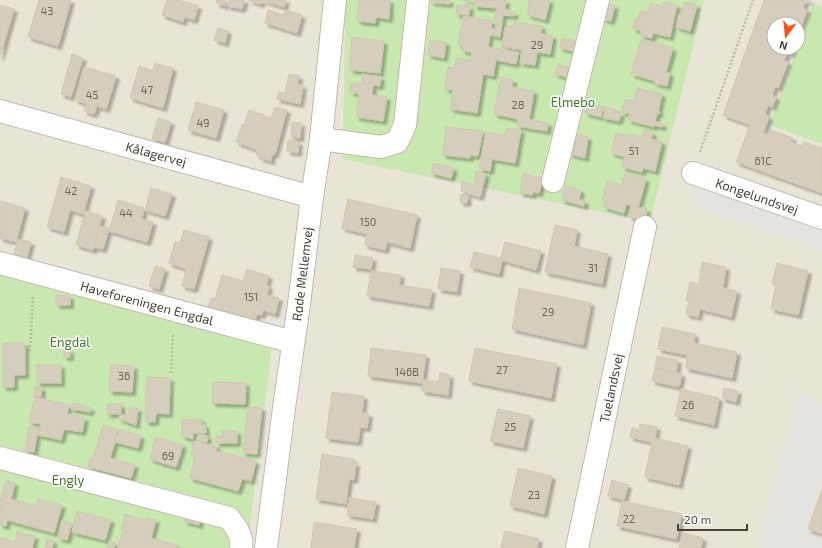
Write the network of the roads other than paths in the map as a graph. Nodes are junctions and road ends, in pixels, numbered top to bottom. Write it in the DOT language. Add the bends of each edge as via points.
graph roads {
  1 [pos="335,0"];
  2 [pos="418,0"];
  3 [pos="598,0"];
  4 [pos="0,111"];
  5 [pos="321,139"];
  6 [pos="693,173"];
  7 [pos="553,181"];
  8 [pos="312,197"];
  9 [pos="822,218"];
  10 [pos="645,227"];
  11 [pos="0,263"];
  12 [pos="293,342"];
  13 [pos="0,458"];
  14 [pos="241,548"];
  15 [pos="266,548"];
  16 [pos="577,548"];
  1 -- 5 [label="street, Røde Mellemvej"];
  2 -- 5 [label="street" via="405,125 397,142 381,147"];
  3 -- 7 [label="street"];
  4 -- 8 [label="street, Kålagervej"];
  5 -- 8 [label="street, Røde Mellemvej"];
  6 -- 9 [label="street, Kongelundsvej"];
  8 -- 12 [label="street, Røde Mellemvej"];
  10 -- 16 [label="street, Tuelandsvej"];
  11 -- 12 [label="street, Haveforeningen Engdal"];
  12 -- 15 [label="street, Røde Mellemvej"];
  13 -- 14 [label="street" via="228,518 242,540"];
}
